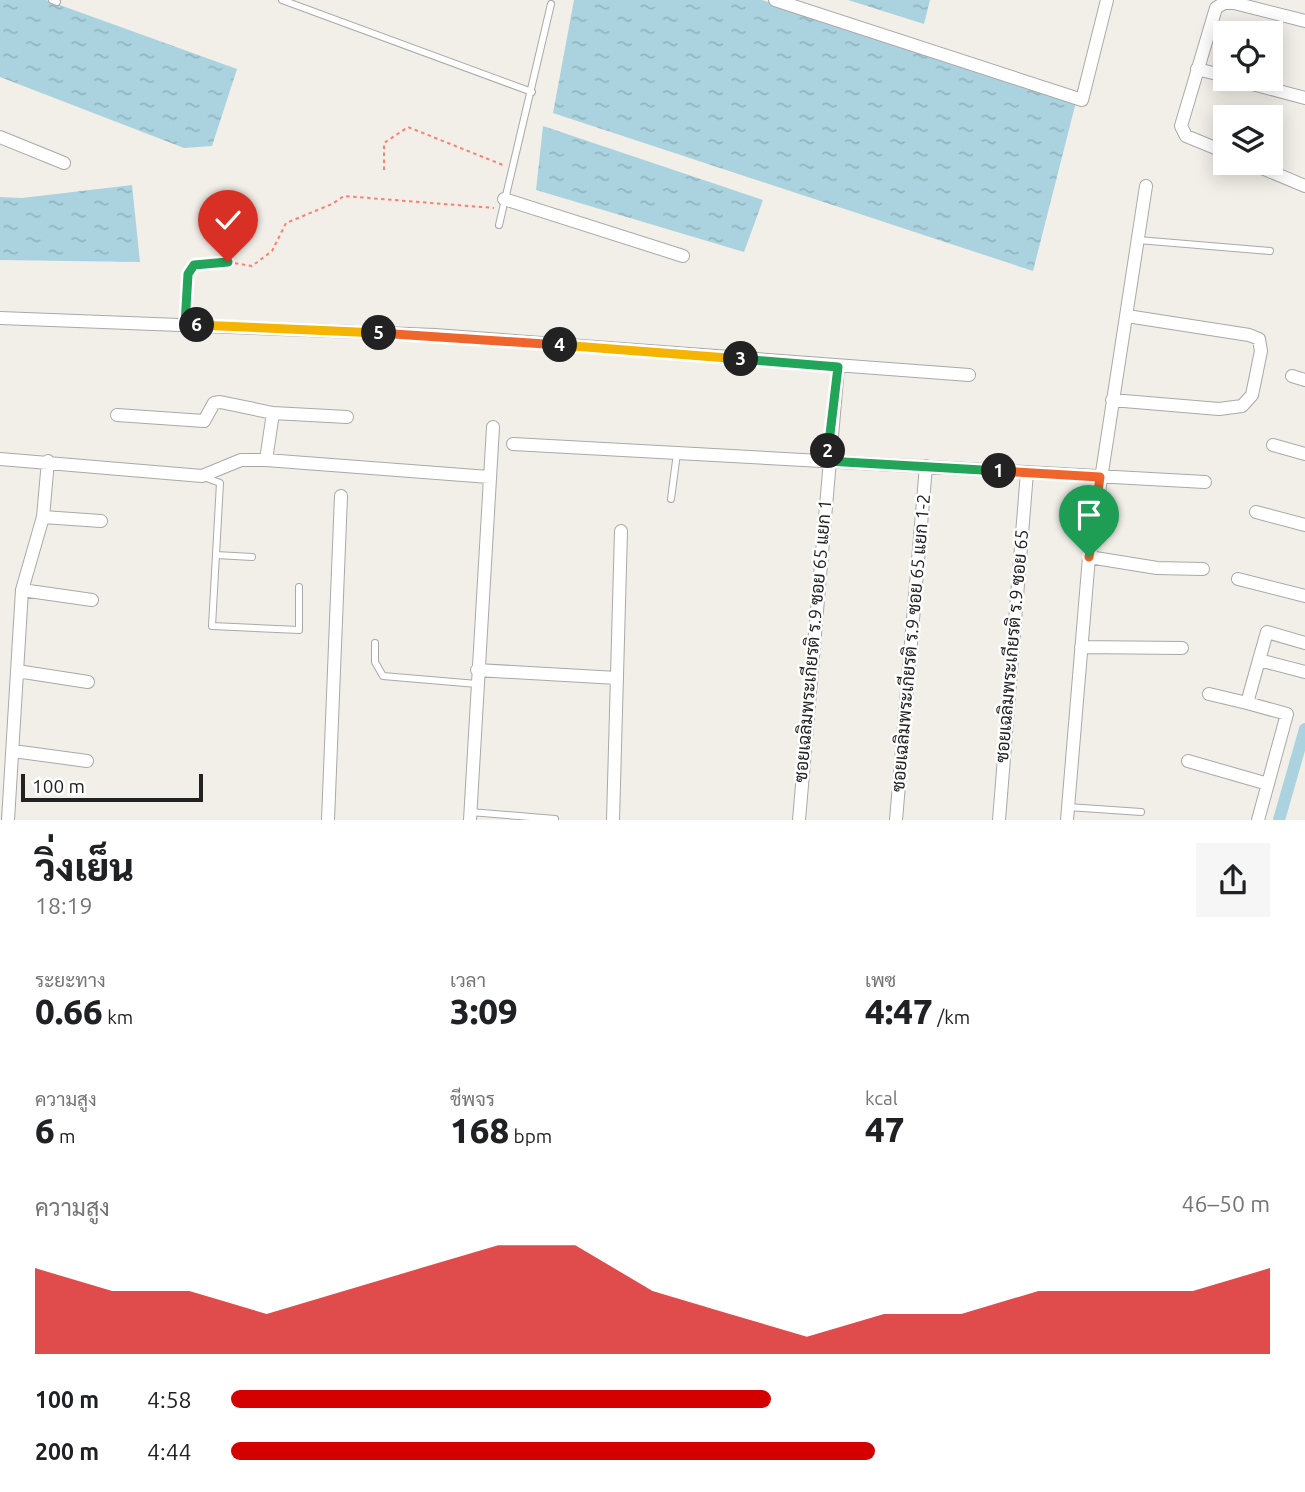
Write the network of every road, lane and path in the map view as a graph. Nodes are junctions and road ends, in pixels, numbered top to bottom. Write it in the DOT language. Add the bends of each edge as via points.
graph roads {
  1 [pos="282,0"];
  2 [pos="775,0"];
  3 [pos="1107,0"];
  4 [pos="551,4"];
  5 [pos="1305,21"];
  6 [pos="1197,69"];
  7 [pos="1213,73"];
  8 [pos="1279,91"];
  9 [pos="532,92"];
  10 [pos="1305,98"];
  11 [pos="0,137"];
  12 [pos="1213,147"];
  13 [pos="64,163"];
  14 [pos="510,168"];
  15 [pos="384,170"];
  16 [pos="1279,175"];
  17 [pos="1146,186"];
  18 [pos="1305,186"];
  19 [pos="503,204"];
  20 [pos="499,225"];
  21 [pos="1138,240"];
  22 [pos="1270,251"];
  23 [pos="683,256"];
  24 [pos="1127,316"];
  25 [pos="0,318"];
  26 [pos="185,325"];
  27 [pos="838,367"];
  28 [pos="969,375"];
  29 [pos="1292,376"];
  30 [pos="1305,380"];
  31 [pos="1112,400"];
  32 [pos="273,413"];
  33 [pos="117,415"];
  34 [pos="346,417"];
  35 [pos="492,428"];
  36 [pos="513,444"];
  37 [pos="1273,445"];
  38 [pos="677,453"];
  39 [pos="1305,454"];
  40 [pos="0,459"];
  41 [pos="266,460"];
  42 [pos="48,461"];
  43 [pos="827,461"];
  44 [pos="926,467"];
  45 [pos="1027,472"];
  46 [pos="202,476"];
  47 [pos="489,477"];
  48 [pos="1100,477"];
  49 [pos="1205,482"];
  50 [pos="341,496"];
  51 [pos="671,499"];
  52 [pos="1256,512"];
  53 [pos="43,517"];
  54 [pos="100,521"];
  55 [pos="1305,525"];
  56 [pos="621,531"];
  57 [pos="216,555"];
  58 [pos="252,556"];
  59 [pos="1089,557"];
  60 [pos="1203,569"];
  61 [pos="1238,579"];
  62 [pos="299,587"];
  63 [pos="22,590"];
  64 [pos="1305,596"];
  65 [pos="92,600"];
  66 [pos="375,643"];
  67 [pos="1305,643"];
  68 [pos="1081,647"];
  69 [pos="1182,648"];
  70 [pos="1259,660"];
  71 [pos="477,670"];
  72 [pos="17,671"];
  73 [pos="1301,671"];
  74 [pos="617,678"];
  75 [pos="88,682"];
  76 [pos="477,684"];
  77 [pos="1209,694"];
  78 [pos="1247,704"];
  79 [pos="12,751"];
  80 [pos="87,761"];
  81 [pos="1188,761"];
  82 [pos="1268,784"];
  83 [pos="1141,812"];
  84 [pos="1068,814"];
  85 [pos="470,816"];
  86 [pos="555,819"];
  87 [pos="8,820"];
  88 [pos="328,820"];
  89 [pos="613,820"];
  90 [pos="799,820"];
  91 [pos="896,820"];
  92 [pos="999,820"];
  93 [pos="1258,820"];
  1 -- 9 [label="lane"];
  2 -- 3 [label="street" via="1082,100"];
  4 -- 9 [label="lane"];
  5 -- 6 [label="street" via="1224,3 1216,8"];
  6 -- 7 [label="street"];
  6 -- 12 [label="street" via="1181,126 1186,136"];
  8 -- 10 [label="street"];
  9 -- 14 [label="lane"];
  11 -- 13 [label="street"];
  14 -- 15 [label="path" via="408,127 384,143"];
  14 -- 19 [label="lane"];
  16 -- 18 [label="street"];
  17 -- 21 [label="street"];
  19 -- 20 [label="lane"];
  19 -- 23 [label="street"];
  19 -- 26 [label="path" via="344,196 286,223 272,251 252,265 194,265 188,274"];
  21 -- 22 [label="lane"];
  21 -- 24 [label="street"];
  24 -- 31 [label="street"];
  24 -- 31 [label="street" via="1249,335 1259,339 1261,351 1252,395 1242,406 1219,409"];
  25 -- 26 [label="street"];
  26 -- 27 [label="street" via="435,335"];
  27 -- 28 [label="street"];
  27 -- 43 [label="street, ซอยเฉลิมพระเกียรติ ร.9 ซอย 65 แยก 1"];
  29 -- 30 [label="street"];
  31 -- 48 [label="street"];
  32 -- 33 [label="street" via="220,402 199,422"];
  32 -- 34 [label="street"];
  32 -- 41 [label="street"];
  35 -- 47 [label="street"];
  36 -- 38 [label="street"];
  37 -- 39 [label="street"];
  38 -- 43 [label="street"];
  38 -- 51 [label="lane"];
  40 -- 42 [label="street"];
  41 -- 46 [label="street" via="227,463"];
  41 -- 47 [label="street"];
  42 -- 46 [label="street"];
  42 -- 53 [label="street"];
  43 -- 44 [label="street"];
  43 -- 90 [label="street, ซอยเฉลิมพระเกียรติ ร.9 ซอย 65 แยก 1"];
  44 -- 45 [label="street"];
  44 -- 91 [label="street, ซอยเฉลิมพระเกียรติ ร.9 ซอย 65 แยก 1-2"];
  45 -- 48 [label="street"];
  45 -- 92 [label="street, ซอยเฉลิมพระเกียรติ ร.9 ซอย 65"];
  46 -- 57 [label="lane" via="220,482"];
  47 -- 71 [label="street"];
  48 -- 49 [label="street"];
  48 -- 59 [label="street"];
  50 -- 88 [label="street"];
  52 -- 55 [label="street"];
  53 -- 54 [label="street"];
  53 -- 63 [label="street"];
  56 -- 74 [label="street"];
  57 -- 58 [label="lane"];
  57 -- 62 [label="lane" via="212,626 299,630"];
  59 -- 60 [label="street" via="1157,568"];
  59 -- 68 [label="street"];
  61 -- 64 [label="street"];
  63 -- 65 [label="street"];
  63 -- 72 [label="street"];
  66 -- 76 [label="lane" via="375,662 383,676"];
  67 -- 70 [label="street" via="1267,632"];
  68 -- 69 [label="street"];
  68 -- 84 [label="street"];
  70 -- 73 [label="street"];
  70 -- 78 [label="street"];
  71 -- 74 [label="street"];
  71 -- 76 [label="street"];
  72 -- 75 [label="street"];
  72 -- 79 [label="street"];
  74 -- 89 [label="street"];
  76 -- 85 [label="street"];
  77 -- 78 [label="street"];
  78 -- 82 [label="street" via="1287,714"];
  79 -- 80 [label="street"];
  79 -- 87 [label="street"];
  81 -- 82 [label="street"];
  82 -- 93 [label="street"];
  83 -- 84 [label="lane"];
  85 -- 86 [label="lane"];
}
